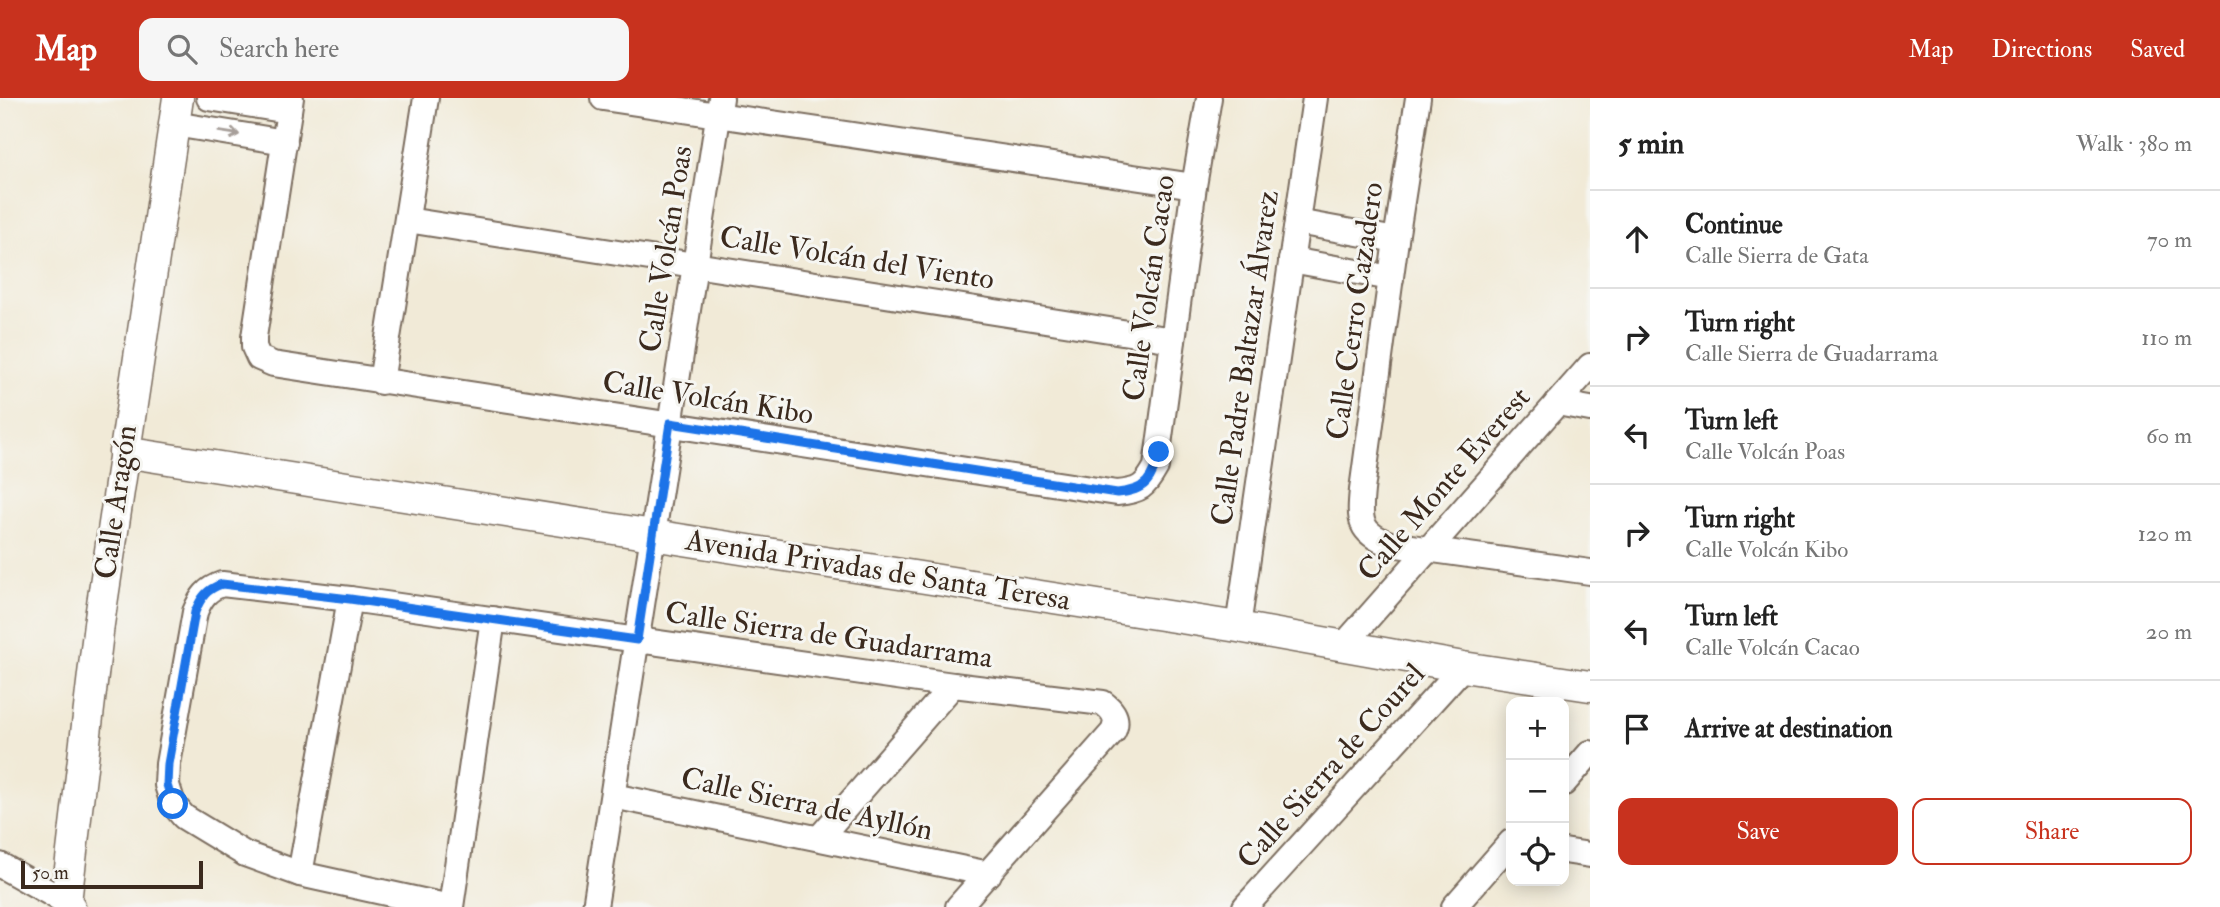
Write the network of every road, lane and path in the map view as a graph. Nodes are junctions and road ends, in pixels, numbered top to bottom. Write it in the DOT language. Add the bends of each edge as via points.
graph roads {
  1 [pos="209,98"];
  2 [pos="426,98"];
  3 [pos="603,98"];
  4 [pos="1209,98"];
  5 [pos="1315,98"];
  6 [pos="1418,98"];
  7 [pos="290,104"];
  8 [pos="719,106"];
  9 [pos="176,111"];
  10 [pos="285,142"];
  11 [pos="1194,186"];
  12 [pos="407,220"];
  13 [pos="1297,222"];
  14 [pos="1396,240"];
  15 [pos="1291,260"];
  16 [pos="695,265"];
  17 [pos="1391,278"];
  18 [pos="1172,340"];
  19 [pos="1590,366"];
  20 [pos="381,382"];
  21 [pos="1557,403"];
  22 [pos="1590,409"];
  23 [pos="670,423"];
  24 [pos="124,452"];
  25 [pos="1146,484"];
  26 [pos="653,535"];
  27 [pos="1426,551"];
  28 [pos="1590,572"];
  29 [pos="350,599"];
  30 [pos="494,619"];
  31 [pos="1238,627"];
  32 [pos="637,640"];
  33 [pos="1344,645"];
  34 [pos="1463,667"];
  35 [pos="953,685"];
  36 [pos="1590,686"];
  37 [pos="1590,753"];
  38 [pos="1569,777"];
  39 [pos="613,796"];
  40 [pos="820,837"];
  41 [pos="1506,849"];
  42 [pos="1569,852"];
  43 [pos="1590,855"];
  44 [pos="0,865"];
  45 [pos="300,874"];
  46 [pos="989,874"];
  47 [pos="68,904"];
  48 [pos="450,907"];
  49 [pos="595,907"];
  50 [pos="958,907"];
  51 [pos="1245,907"];
  52 [pos="1454,907"];
  1 -- 7 [label="street"];
  2 -- 12 [label="street"];
  3 -- 8 [label="street"];
  4 -- 11 [label="street, Calle Volcán Cacao"];
  5 -- 13 [label="street, Calle Padre Baltazar Álvarez"];
  6 -- 14 [label="street, Calle Cerro Cazadero"];
  7 -- 10 [label="street"];
  8 -- 11 [label="street"];
  8 -- 16 [label="street, Calle Volcán Poas"];
  9 -- 10 [label="street, one-way"];
  9 -- 24 [label="street, Calle Aragón"];
  10 -- 20 [label="street, Calle Volcán Kibo" via="254,347 259,358 273,364"];
  11 -- 18 [label="street, Calle Volcán Cacao"];
  12 -- 16 [label="street, Calle Volcán del Viento"];
  12 -- 20 [label="street"];
  13 -- 14 [label="street"];
  13 -- 15 [label="street, Calle Padre Baltazar Álvarez"];
  14 -- 17 [label="street, Calle Cerro Cazadero"];
  15 -- 17 [label="street"];
  15 -- 31 [label="street, Calle Padre Baltazar Álvarez"];
  16 -- 18 [label="street, Calle Volcán del Viento"];
  16 -- 23 [label="street, Calle Volcán Poas"];
  17 -- 27 [label="street, Calle Cerro Cazadero" via="1361,520 1376,539"];
  18 -- 25 [label="street, Calle Volcán Cacao" via="1159,452"];
  19 -- 21 [label="street, Calle Monte Everest"];
  20 -- 23 [label="street, Calle Volcán Kibo"];
  21 -- 22 [label="street"];
  21 -- 27 [label="street, Calle Monte Everest"];
  23 -- 25 [label="street, Calle Volcán Kibo" via="1117,493"];
  23 -- 26 [label="street, Calle Volcán Poas"];
  24 -- 26 [label="street, Avenida Privadas de Santa Teresa"];
  24 -- 47 [label="street, Calle Aragón" via="99,624"];
  26 -- 31 [label="street, Avenida Privadas de Santa Teresa"];
  26 -- 32 [label="street, Calle Volcán Poas"];
  27 -- 28 [label="street"];
  27 -- 33 [label="street, Calle Monte Everest"];
  29 -- 30 [label="street, Calle Sierra de Guadarrama"];
  29 -- 45 [label="street"];
  29 -- 45 [label="street, Calle Sierra de Guadarrama" via="222,584 200,598 195,612 168,764 167,785 173,804 191,822 245,854"];
  30 -- 32 [label="street, Calle Sierra de Guadarrama"];
  30 -- 48 [label="street"];
  31 -- 33 [label="street, Avenida Privadas de Santa Teresa"];
  32 -- 35 [label="street, Calle Sierra de Guadarrama"];
  32 -- 39 [label="street, Calle Volcán Poas"];
  33 -- 34 [label="street, Avenida Privadas de Santa Teresa"];
  34 -- 36 [label="street, Avenida Privadas de Santa Teresa"];
  34 -- 51 [label="street, Calle Sierra de Courel"];
  35 -- 40 [label="street"];
  35 -- 46 [label="street, Calle Sierra de Guadarrama" via="1103,703 1115,716 1113,732"];
  37 -- 38 [label="street"];
  39 -- 40 [label="street, Calle Sierra de Ayllón"];
  39 -- 49 [label="street, Calle Volcán Poas"];
  40 -- 46 [label="street, Calle Sierra de Ayllón"];
  41 -- 52 [label="street"];
  42 -- 43 [label="street"];
  44 -- 47 [label="street"];
  45 -- 48 [label="street"];
  46 -- 50 [label="street"];
}
